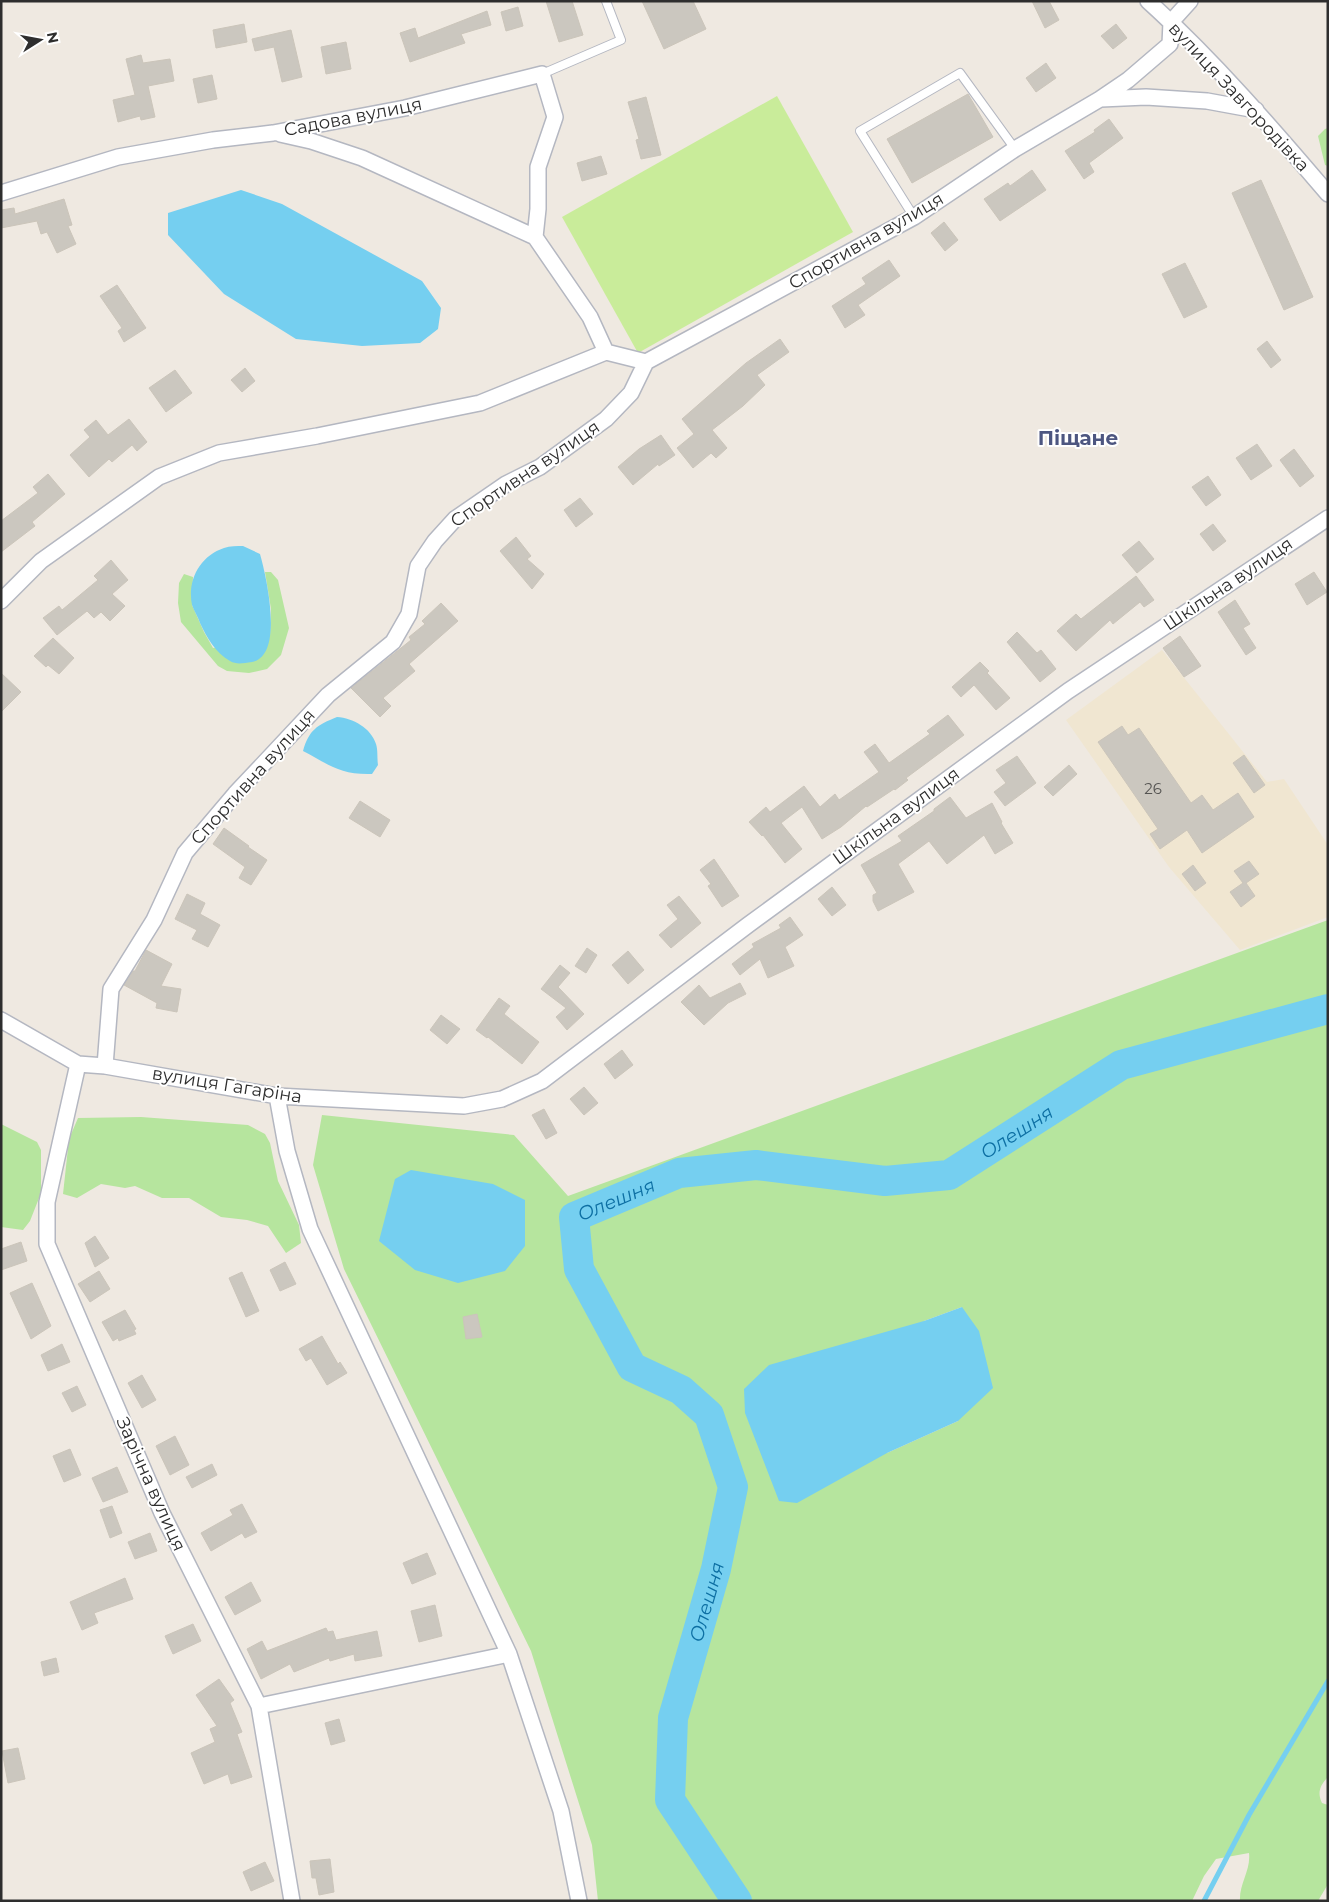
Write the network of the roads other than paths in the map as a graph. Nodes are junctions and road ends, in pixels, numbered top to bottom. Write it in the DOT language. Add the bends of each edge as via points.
graph roads {
  1 [pos="606,1"];
  2 [pos="1148,1"];
  3 [pos="1190,1"];
  4 [pos="1171,22"];
  5 [pos="542,74"];
  6 [pos="1100,99"];
  7 [pos="1256,110"];
  8 [pos="274,132"];
  9 [pos="1015,149"];
  10 [pos="1,193"];
  11 [pos="1328,194"];
  12 [pos="914,217"];
  13 [pos="535,237"];
  14 [pos="606,352"];
  15 [pos="646,362"];
  16 [pos="1328,518"];
  17 [pos="1,602"];
  18 [pos="1,1020"];
  19 [pos="78,1064"];
  20 [pos="105,1066"];
  21 [pos="277,1096"];
  22 [pos="464,1106"];
  23 [pos="508,1654"];
  24 [pos="259,1706"];
  25 [pos="292,1901"];
  26 [pos="579,1901"];
  1 -- 5 [label="lane" via="621,40"];
  2 -- 4 [label="street, вулиця Завгородівка"];
  3 -- 4 [label="street"];
  4 -- 6 [label="street, Спортивна вулиця" via="1170,44"];
  4 -- 7 [label="street, вулиця Завгородівка"];
  5 -- 8 [label="street, Садова вулиця" via="405,108"];
  5 -- 13 [label="street" via="555,117 538,167"];
  6 -- 7 [label="street" via="1146,96 1207,101"];
  6 -- 9 [label="street, Спортивна вулиця"];
  7 -- 11 [label="street, вулиця Завгородівка"];
  8 -- 10 [label="street, Садова вулиця" via="118,157"];
  8 -- 13 [label="street" via="362,158"];
  9 -- 12 [label="street, Спортивна вулиця"];
  9 -- 12 [label="lane" via="960,73 860,131"];
  12 -- 15 [label="street, Спортивна вулиця"];
  13 -- 14 [label="street" via="590,317"];
  14 -- 15 [label="street"];
  14 -- 17 [label="street" via="480,403 219,453 159,477 41,561"];
  15 -- 20 [label="street, Спортивна вулиця" via="631,393 606,419 540,467 506,484 455,519 435,540 418,566 409,614 393,642 328,695 235,794 185,853 154,920 111,989"];
  16 -- 22 [label="street, Шкільна вулиця" via="1068,691 748,925 542,1081 502,1099"];
  18 -- 19 [label="street, вулиця Гагаріна"];
  19 -- 20 [label="street, вулиця Гагаріна"];
  19 -- 24 [label="street, Зарічна вулиця" via="47,1202 47,1244 162,1513"];
  20 -- 21 [label="street, вулиця Гагаріна"];
  21 -- 22 [label="street, вулиця Гагаріна"];
  21 -- 23 [label="street" via="288,1151 310,1229"];
  23 -- 24 [label="street"];
  23 -- 26 [label="street" via="561,1811"];
  24 -- 25 [label="street, Зарічна вулиця"];
}
